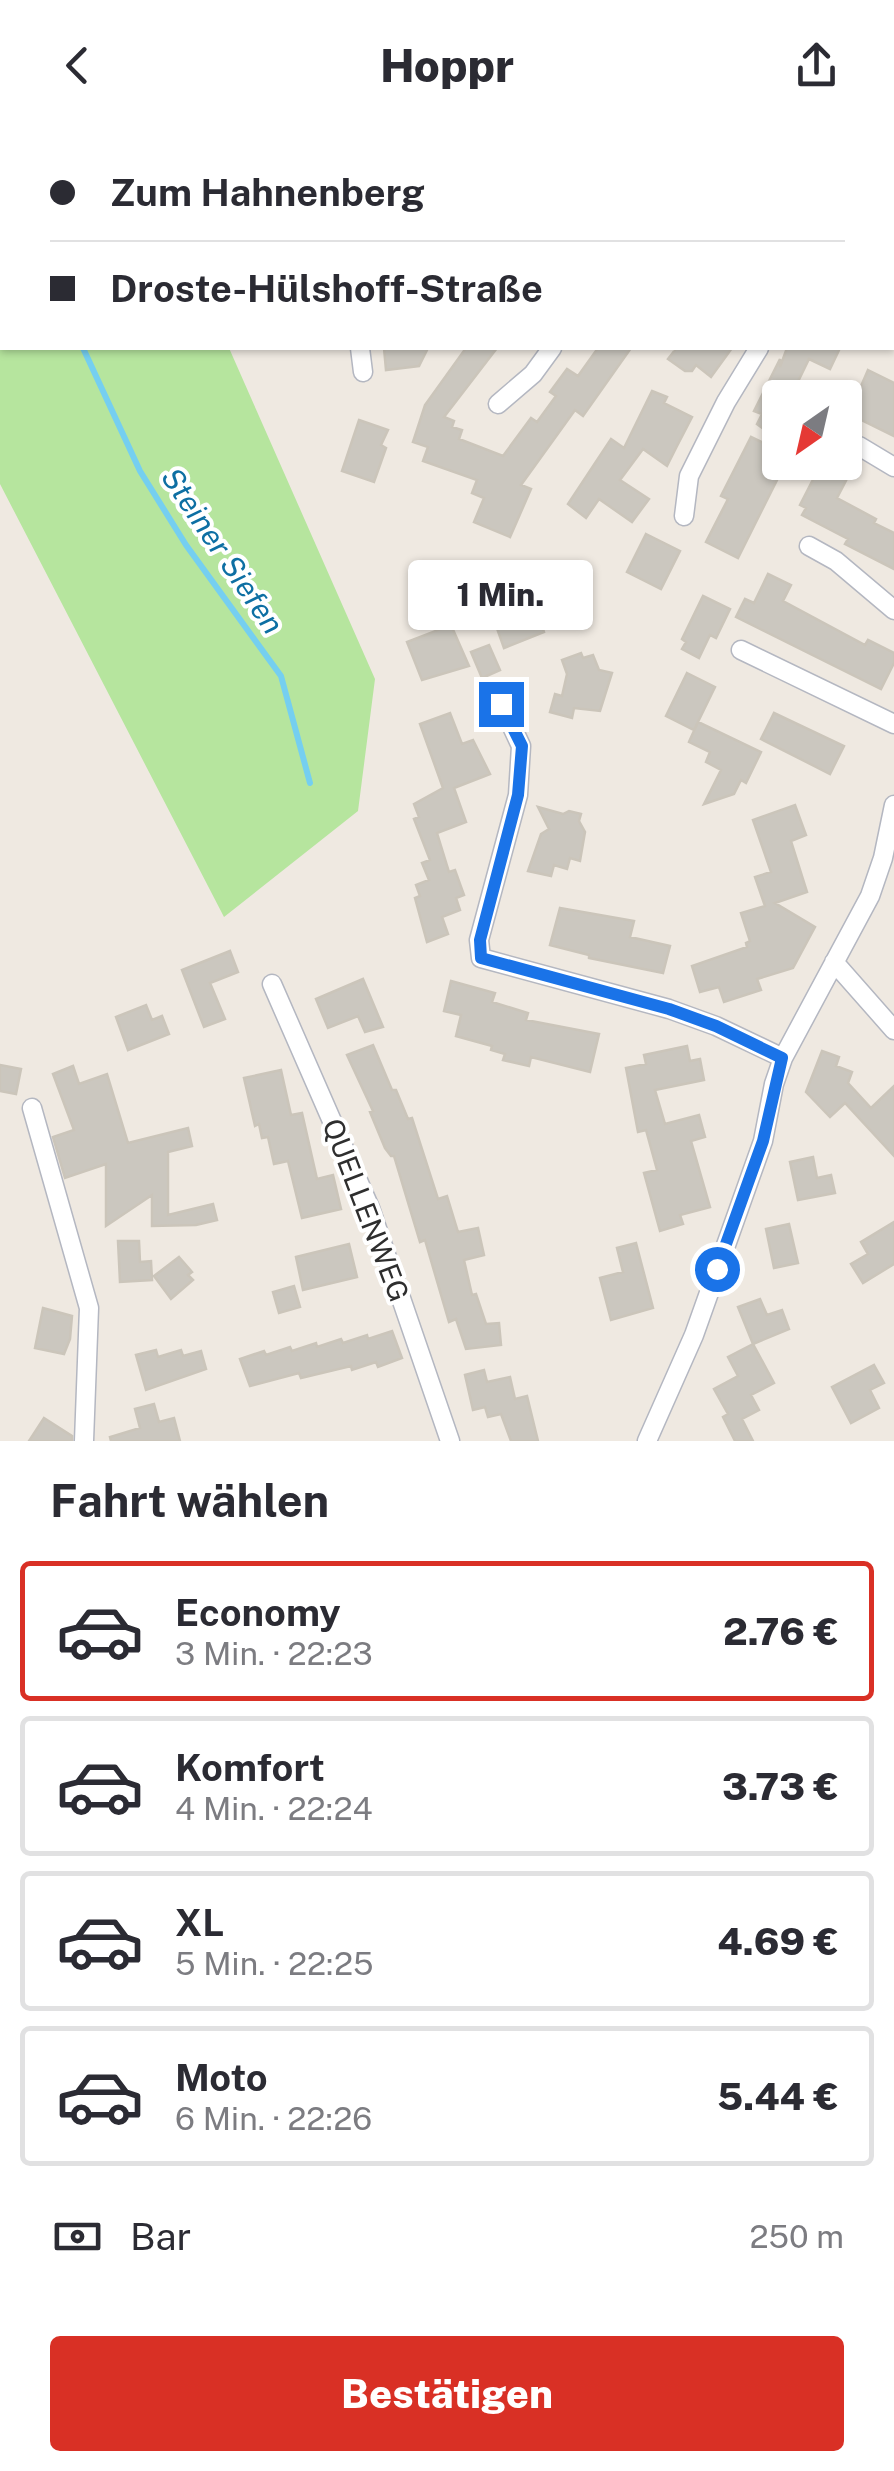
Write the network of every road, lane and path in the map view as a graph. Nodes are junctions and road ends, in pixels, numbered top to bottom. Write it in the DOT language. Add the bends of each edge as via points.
graph roads {
  1 [pos="360,350"];
  2 [pos="550,350"];
  3 [pos="758,350"];
  4 [pos="363,372"];
  5 [pos="498,404"];
  6 [pos="862,448"];
  7 [pos="894,467"];
  8 [pos="684,516"];
  9 [pos="809,546"];
  10 [pos="894,610"];
  11 [pos="741,650"];
  12 [pos="501,704"];
  13 [pos="894,724"];
  14 [pos="894,805"];
  15 [pos="834,962"];
  16 [pos="272,984"];
  17 [pos="894,1030"];
  18 [pos="782,1058"];
  19 [pos="32,1108"];
  20 [pos="654,1438"];
  21 [pos="84,1441"];
  22 [pos="450,1441"];
  1 -- 4 [label="street"];
  2 -- 5 [label="street"];
  3 -- 8 [label="street" via="689,476"];
  6 -- 7 [label="street"];
  9 -- 10 [label="street"];
  11 -- 13 [label="street"];
  12 -- 18 [label="street" via="522,746 518,795 481,958 669,1009"];
  14 -- 15 [label="street" via="870,896"];
  15 -- 17 [label="street"];
  15 -- 18 [label="street"];
  16 -- 22 [label="street, QUELLENWEG" via="370,1208"];
  18 -- 20 [label="street" via="763,1141"];
  19 -- 21 [label="street" via="89,1308"];
}
